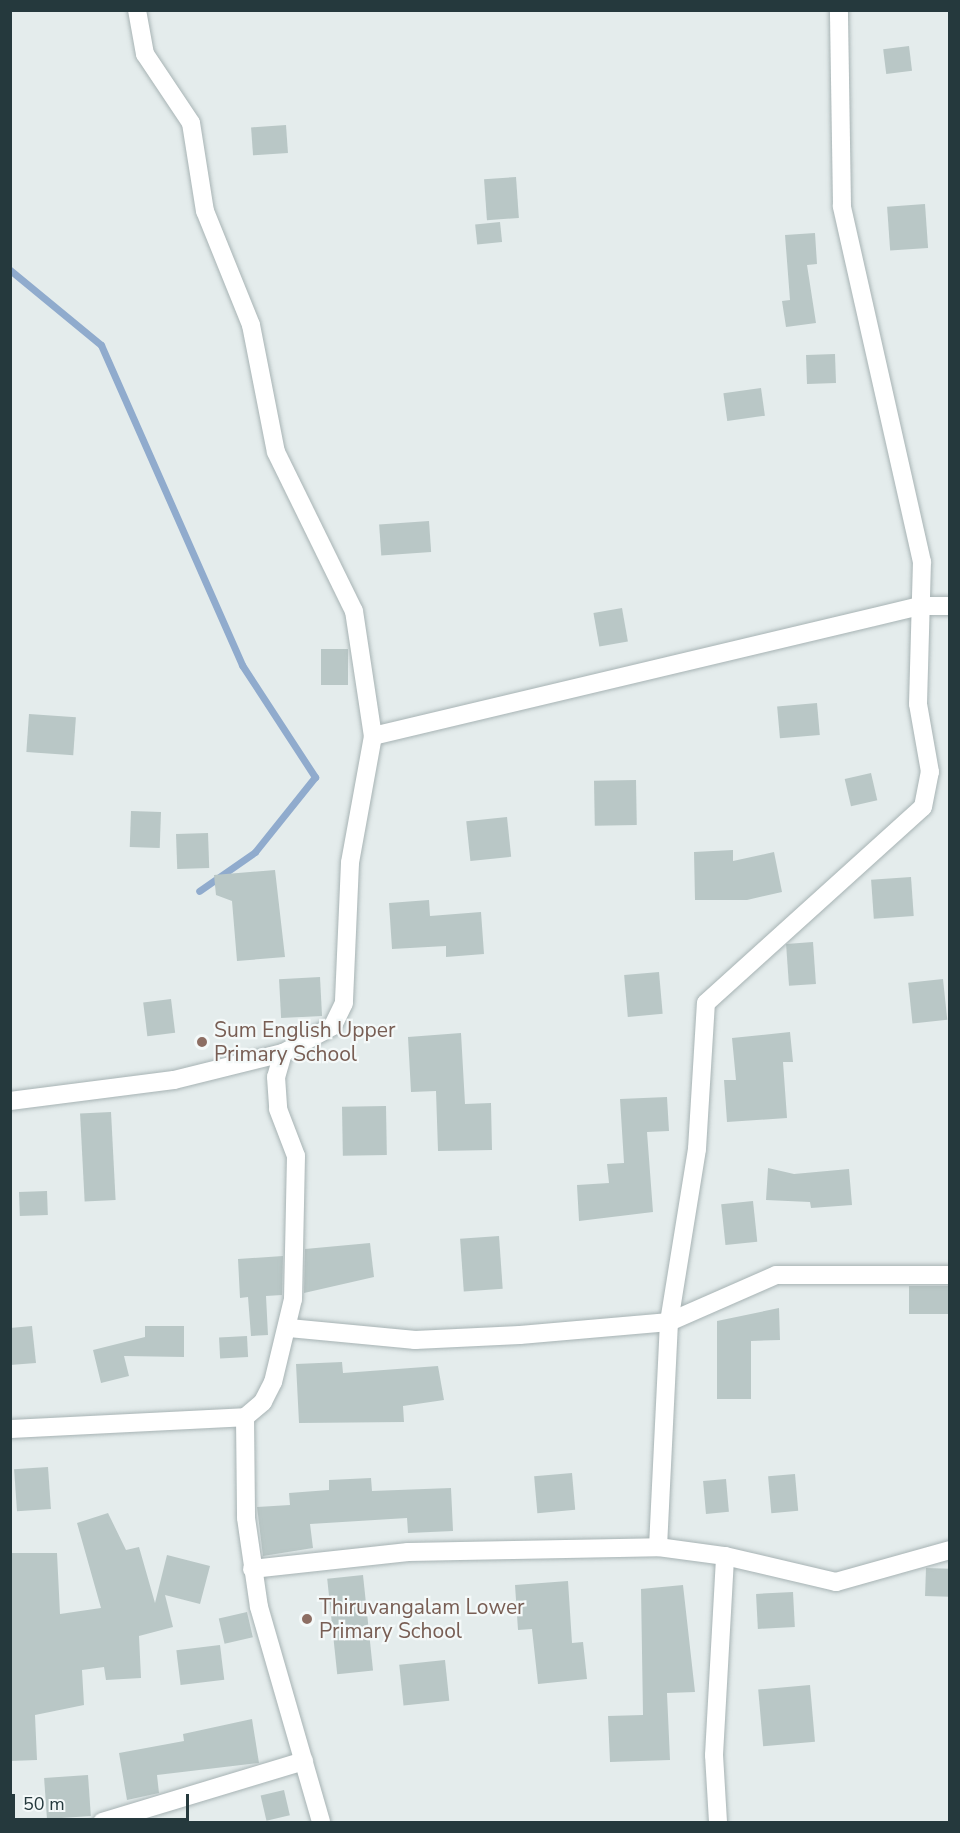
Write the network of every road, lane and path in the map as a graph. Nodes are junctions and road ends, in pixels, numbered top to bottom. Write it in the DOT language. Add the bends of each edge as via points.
graph roads {
  1 [pos="137,10"];
  2 [pos="839,10"];
  3 [pos="920,606"];
  4 [pos="950,606"];
  5 [pos="373,736"];
  6 [pos="283,1053"];
  7 [pos="10,1101"];
  8 [pos="950,1275"];
  9 [pos="669,1322"];
  10 [pos="289,1328"];
  11 [pos="245,1417"];
  12 [pos="10,1429"];
  13 [pos="658,1547"];
  14 [pos="950,1550"];
  15 [pos="725,1556"];
  16 [pos="252,1569"];
  17 [pos="304,1761"];
  18 [pos="102,1822"];
  19 [pos="321,1822"];
  20 [pos="718,1822"];
  1 -- 5 [label="street" via="144,54 191,123 205,211 251,325 276,452 354,611"];
  2 -- 3 [label="street" via="842,206 922,562"];
  3 -- 4 [label="street"];
  3 -- 5 [label="street"];
  3 -- 9 [label="street" via="918,704 930,772 923,807 706,1003 697,1149"];
  5 -- 6 [label="street" via="350,863 344,1003 333,1026"];
  6 -- 7 [label="street" via="174,1080"];
  6 -- 10 [label="street" via="276,1077 278,1109 296,1156"];
  8 -- 9 [label="street" via="776,1275"];
  9 -- 10 [label="street" via="415,1340"];
  9 -- 13 [label="street"];
  10 -- 11 [label="street" via="263,1402"];
  11 -- 12 [label="street"];
  11 -- 16 [label="street"];
  13 -- 15 [label="street"];
  13 -- 16 [label="street" via="408,1552"];
  14 -- 15 [label="street" via="836,1582"];
  15 -- 20 [label="street" via="714,1755"];
  16 -- 17 [label="street"];
  17 -- 18 [label="street"];
  17 -- 19 [label="street"];
}
